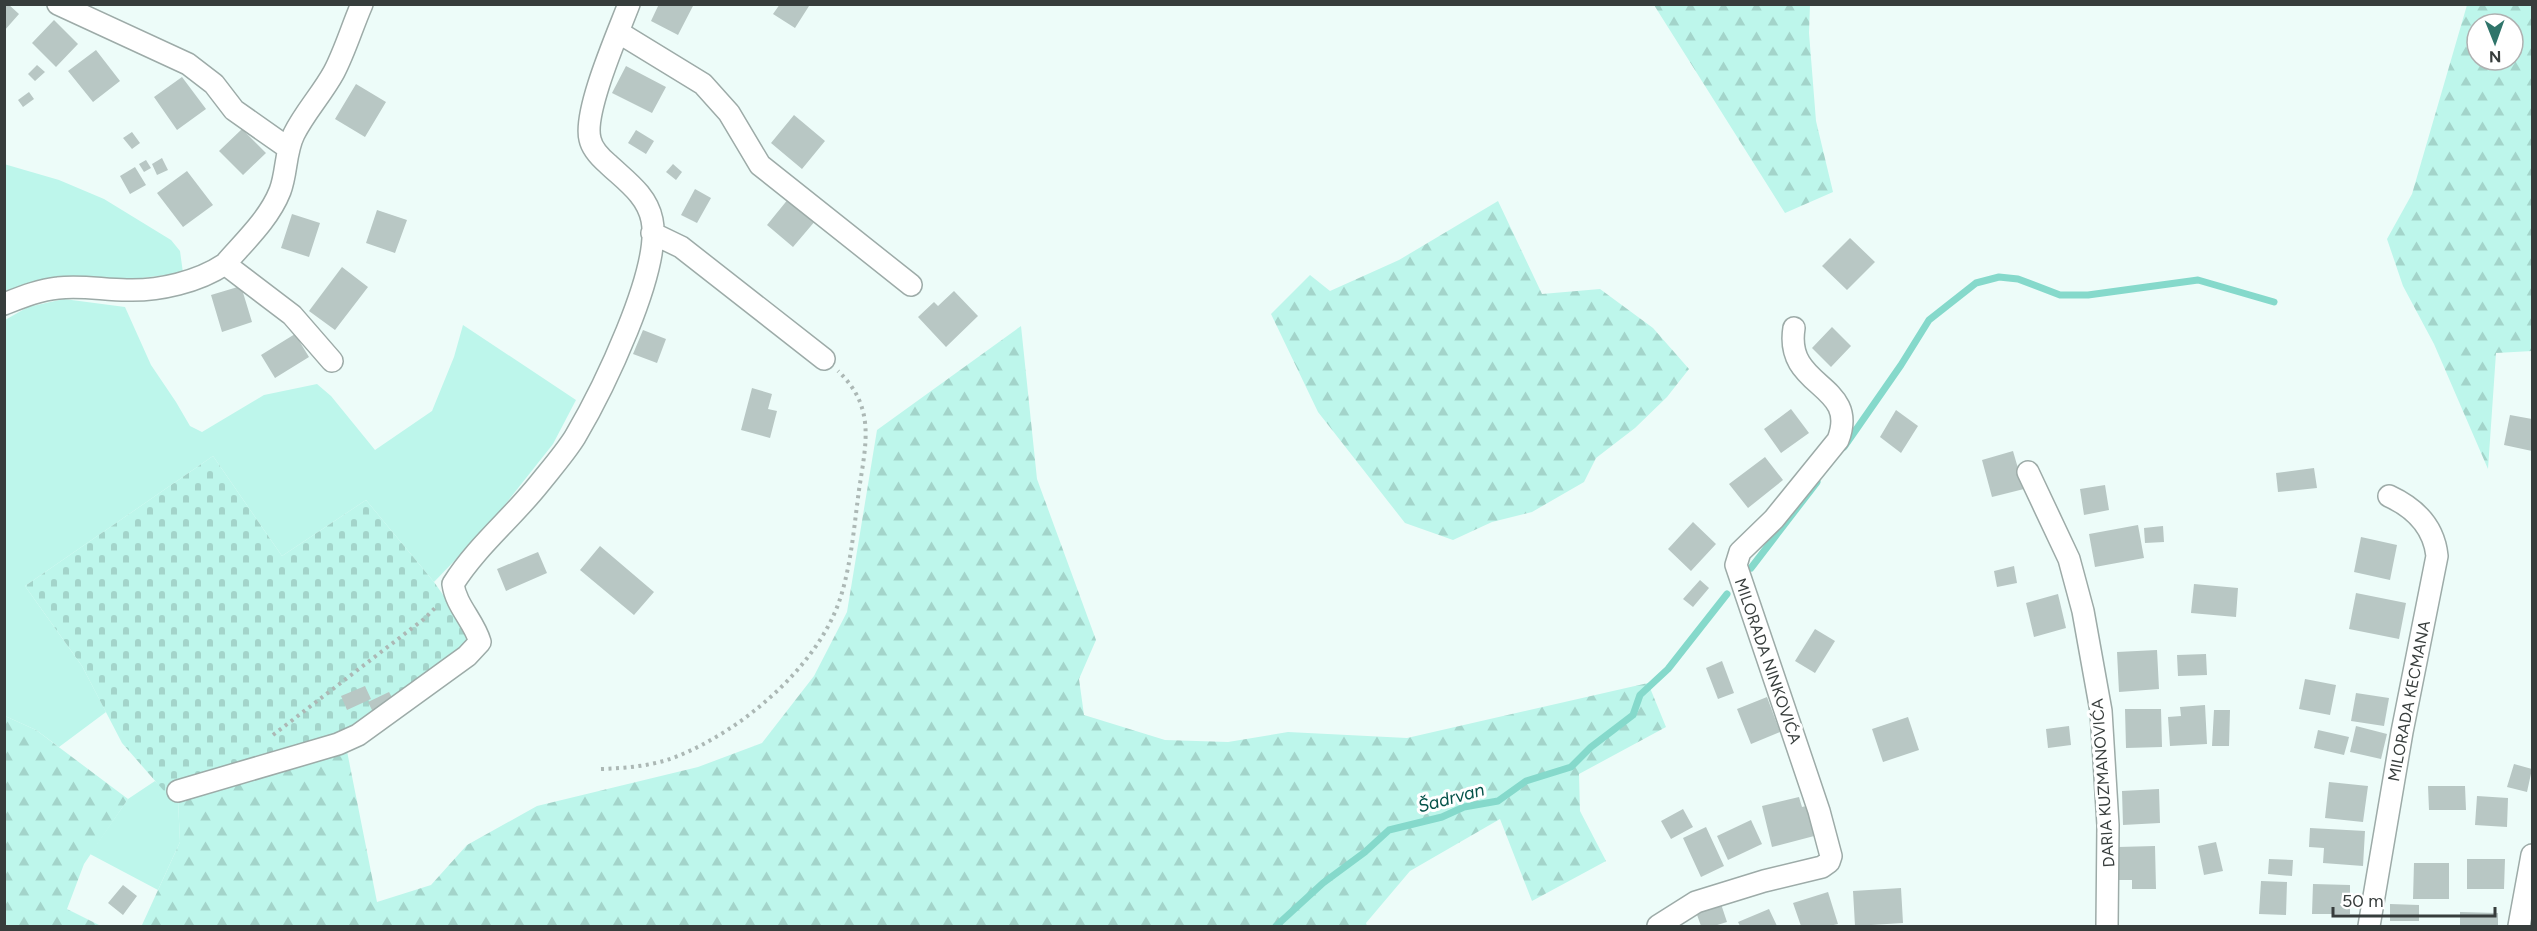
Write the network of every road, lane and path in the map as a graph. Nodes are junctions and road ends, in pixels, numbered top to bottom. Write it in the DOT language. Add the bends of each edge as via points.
graph roads {
  1 [pos="58,4"];
  2 [pos="362,4"];
  3 [pos="629,4"];
  4 [pos="618,32"];
  5 [pos="288,148"];
  6 [pos="652,233"];
  7 [pos="225,264"];
  8 [pos="911,285"];
  9 [pos="4,304"];
  10 [pos="1794,328"];
  11 [pos="824,359"];
  12 [pos="332,361"];
  13 [pos="2028,472"];
  14 [pos="2389,496"];
  15 [pos="454,592"];
  16 [pos="273,735"];
  17 [pos="601,769"];
  18 [pos="178,791"];
  19 [pos="2532,855"];
  20 [pos="1658,927"];
  21 [pos="2107,927"];
  22 [pos="2369,927"];
  23 [pos="2519,927"];
  1 -- 5 [label="street" via="188,64 214,84 234,110"];
  2 -- 5 [label="street" via="334,72"];
  3 -- 4 [label="street"];
  4 -- 6 [label="street" via="590,116 589,138 606,163 638,192 652,221"];
  4 -- 8 [label="street" via="703,84 729,113 760,165"];
  5 -- 7 [label="street" via="274,203"];
  6 -- 11 [label="street" via="681,247"];
  6 -- 15 [label="street" via="648,273 631,320 574,439 460,572 453,584"];
  7 -- 9 [label="street" via="210,274 157,287 56,288"];
  7 -- 12 [label="street" via="292,315"];
  10 -- 20 [label="street, MILORADA NINKOVIĆA" via="1794,357 1837,403 1843,416 1842,427 1838,440 1774,519 1740,552 1736,565 1831,856 1822,867 1696,902"];
  11 -- 17 [label="path" via="851,384 862,405 867,437 852,547 839,602 823,636 797,671 741,722 678,756"];
  13 -- 21 [label="street, DARIA KUZMANOVIĆA" via="2069,559 2091,656 2100,711 2108,825"];
  14 -- 22 [label="street, MILORADA KECMANA" via="2417,514 2428,527 2438,556 2402,732"];
  15 -- 16 [label="path"];
  15 -- 18 [label="street" via="480,642 467,656 358,735"];
  19 -- 23 [label="street"];
}
